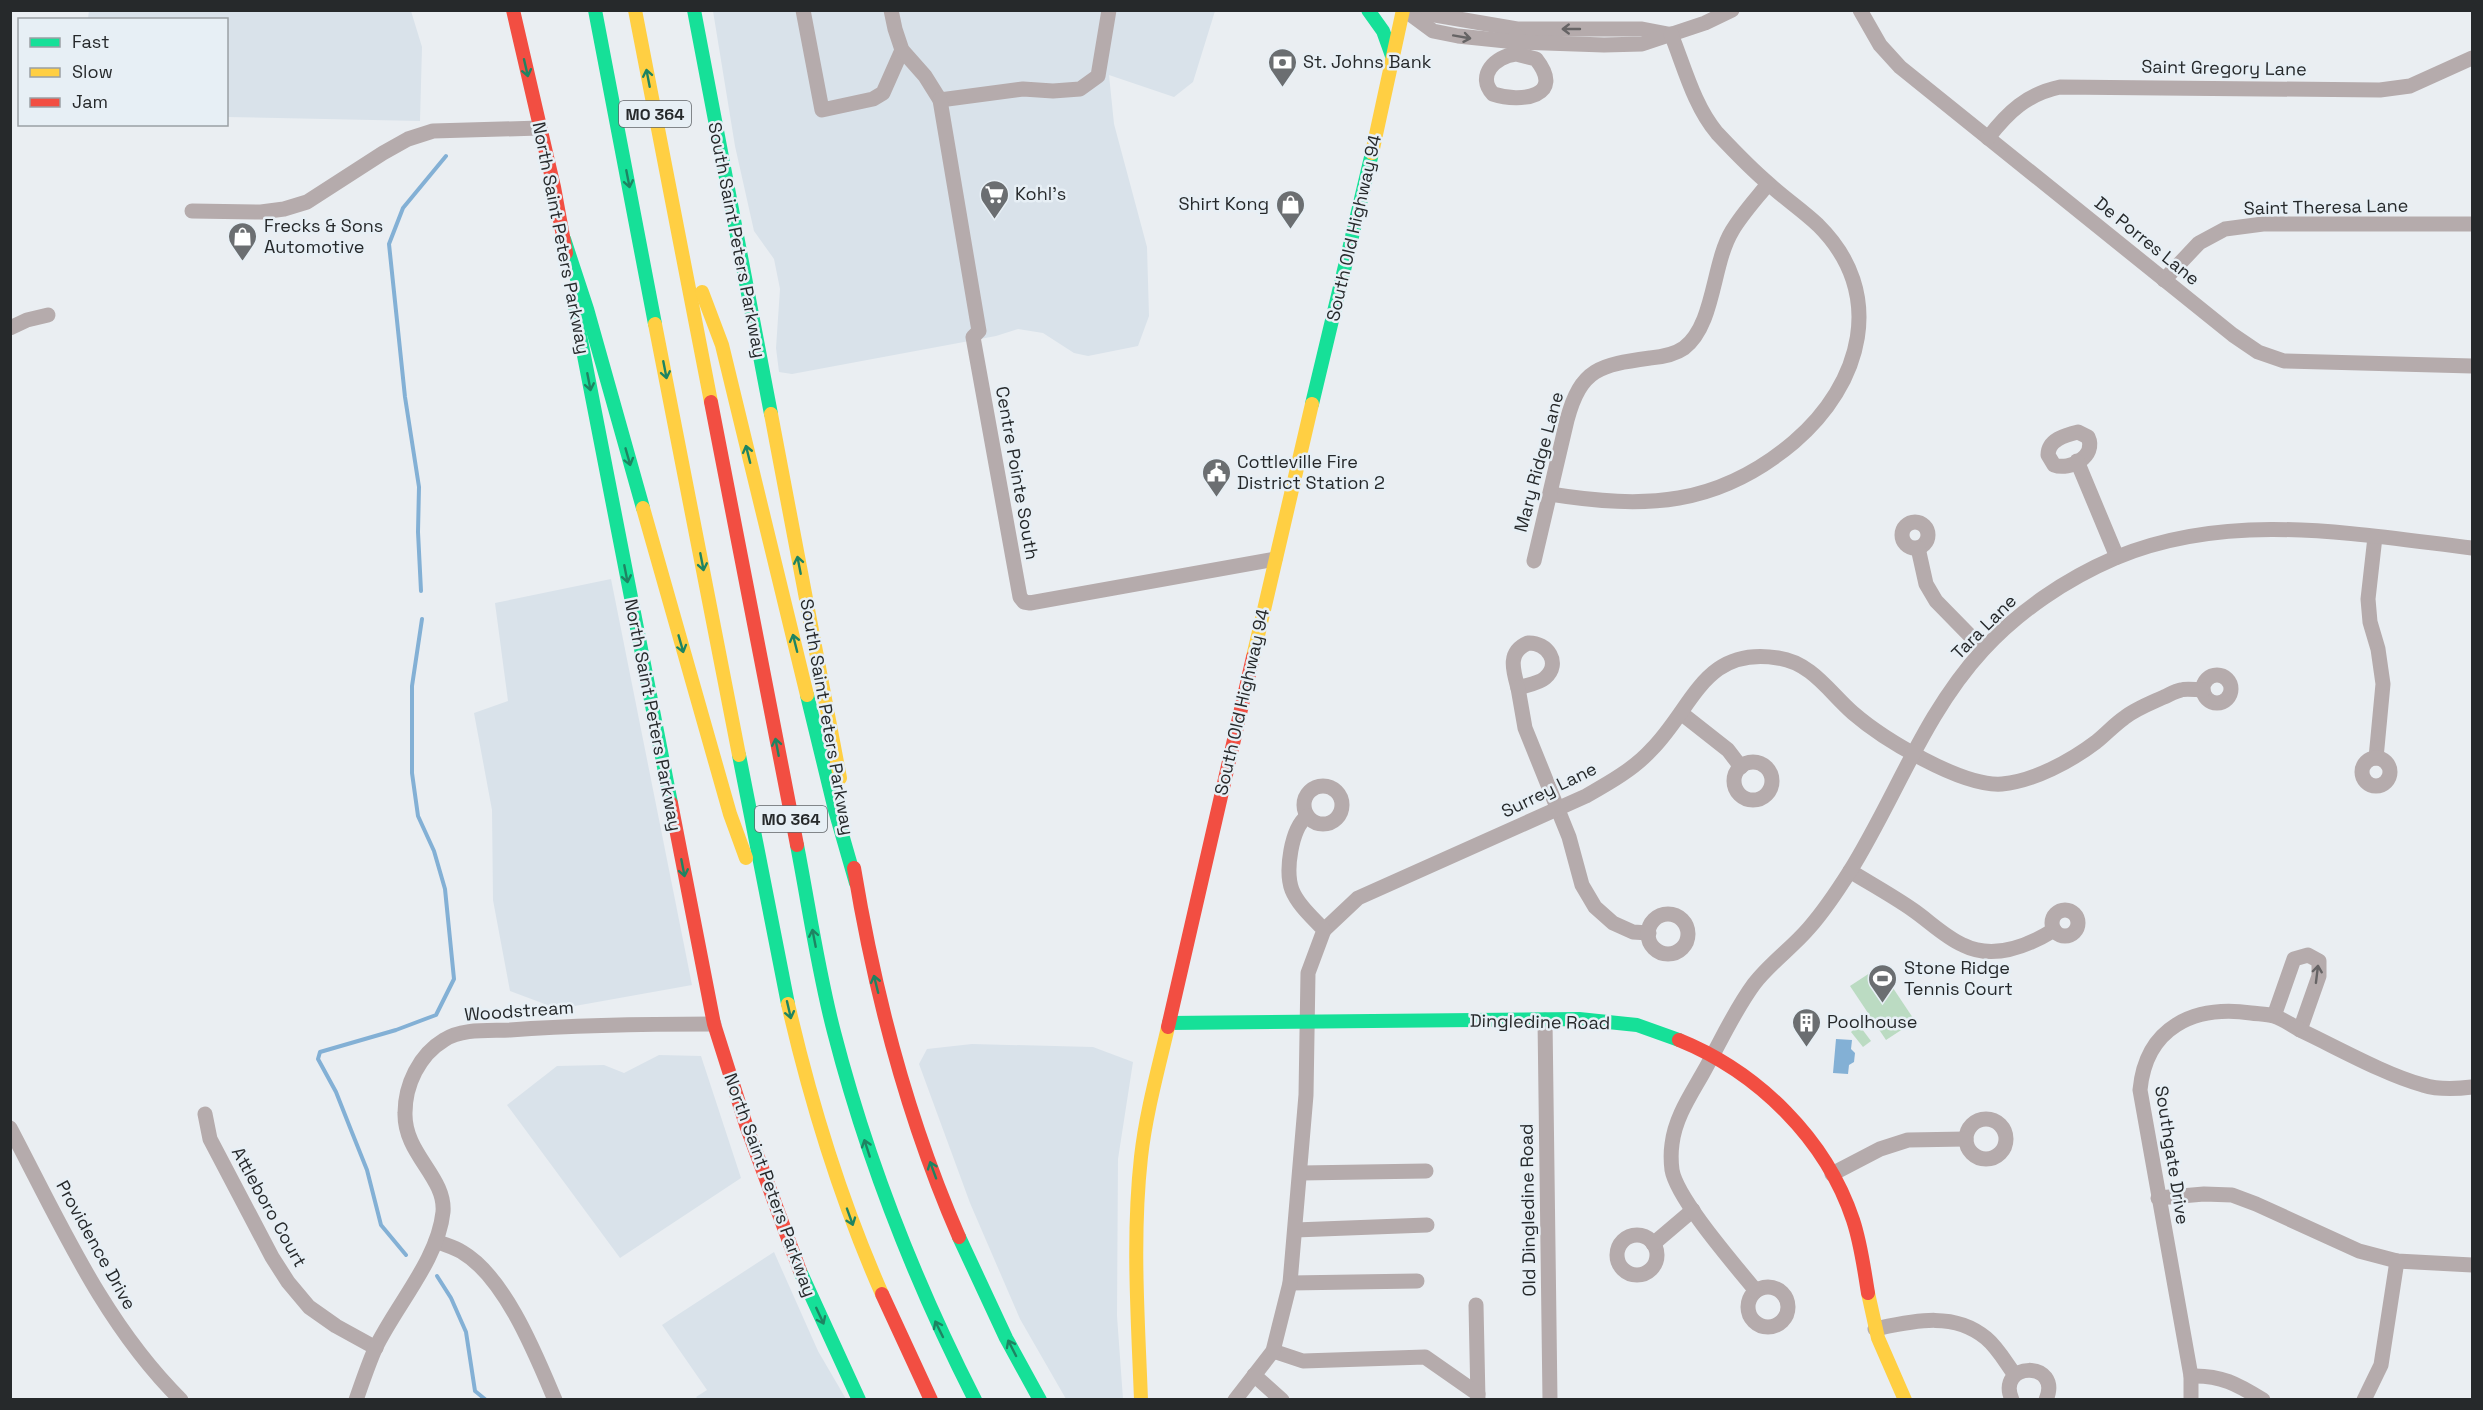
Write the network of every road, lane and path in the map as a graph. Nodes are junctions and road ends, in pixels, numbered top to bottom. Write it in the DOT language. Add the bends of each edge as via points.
graph roads {
  1 [pos="513,10"];
  2 [pos="595,10"];
  3 [pos="635,10"];
  4 [pos="694,10"];
  5 [pos="803,10"];
  6 [pos="891,10"];
  7 [pos="1109,10"];
  8 [pos="1368,10"];
  9 [pos="1732,10"];
  10 [pos="1860,10"];
  11 [pos="1404,12"];
  12 [pos="1671,34"];
  13 [pos="902,50"];
  14 [pos="1392,57"];
  15 [pos="2472,58"];
  16 [pos="940,100"];
  17 [pos="540,128"];
  18 [pos="1988,138"];
  19 [pos="1768,184"];
  20 [pos="192,211"];
  21 [pos="675,218"];
  22 [pos="2472,224"];
  23 [pos="564,239"];
  24 [pos="2164,280"];
  25 [pos="48,315"];
  26 [pos="10,328"];
  27 [pos="2472,366"];
  28 [pos="2077,461"];
  29 [pos="1550,494"];
  30 [pos="2375,537"];
  31 [pos="1918,548"];
  32 [pos="2472,548"];
  33 [pos="2117,557"];
  34 [pos="1275,559"];
  35 [pos="1534,561"];
  36 [pos="1983,650"];
  37 [pos="1518,688"];
  38 [pos="2203,690"];
  39 [pos="1681,713"];
  40 [pos="1914,752"];
  41 [pos="2376,758"];
  42 [pos="1741,767"];
  43 [pos="1559,809"];
  44 [pos="1307,816"];
  45 [pos="1850,870"];
  46 [pos="856,883"];
  47 [pos="1324,930"];
  48 [pos="2054,930"];
  49 [pos="773,932"];
  50 [pos="1649,933"];
  51 [pos="2274,1016"];
  52 [pos="1545,1020"];
  53 [pos="1169,1023"];
  54 [pos="714,1024"];
  55 [pos="1308,1024"];
  56 [pos="2300,1030"];
  57 [pos="1713,1055"];
  58 [pos="2472,1087"];
  59 [pos="205,1114"];
  60 [pos="10,1128"];
  61 [pos="1966,1139"];
  62 [pos="1426,1171"];
  63 [pos="1301,1173"];
  64 [pos="1832,1174"];
  65 [pos="2158,1198"];
  66 [pos="1693,1210"];
  67 [pos="1427,1225"];
  68 [pos="1295,1230"];
  69 [pos="436,1241"];
  70 [pos="1653,1244"];
  71 [pos="2397,1261"];
  72 [pos="2472,1265"];
  73 [pos="1417,1281"];
  74 [pos="1290,1283"];
  75 [pos="1756,1291"];
  76 [pos="1476,1305"];
  77 [pos="1875,1329"];
  78 [pos="376,1348"];
  79 [pos="1273,1351"];
  80 [pos="1254,1375"];
  81 [pos="2015,1375"];
  82 [pos="2191,1376"];
  83 [pos="1478,1397"];
  84 [pos="181,1400"];
  85 [pos="356,1400"];
  86 [pos="555,1400"];
  87 [pos="859,1400"];
  88 [pos="931,1400"];
  89 [pos="975,1400"];
  90 [pos="1040,1400"];
  91 [pos="1141,1400"];
  92 [pos="1235,1400"];
  93 [pos="1282,1400"];
  94 [pos="1550,1400"];
  95 [pos="1905,1400"];
  96 [pos="2012,1400"];
  97 [pos="2046,1400"];
  98 [pos="2191,1400"];
  99 [pos="2263,1400"];
  100 [pos="2364,1400"];
  1 -- 17 [label="main road, North Saint Peters Parkway, one-way"];
  2 -- 49 [label="main road, MO 364, one-way"];
  21 -- 3 [label="main road, MO 364, one-way"];
  46 -- 4 [label="main road, South Saint Peters Parkway, one-way" via="846,809"];
  5 -- 13 [label="street" via="822,111 883,93"];
  6 -- 13 [label="street, Centre Pointe South"];
  7 -- 16 [label="street" via="1098,76 1080,89 1023,89"];
  8 -- 14 [label="main road" via="1383,31"];
  9 -- 12 [label="street"];
  10 -- 18 [label="street, De Porres Lane" via="1880,45 1900,68"];
  11 -- 12 [label="street" via="1435,15 1516,42 1604,37 1642,29"];
  11 -- 14 [label="main road, South Old Highway 94"];
  12 -- 19 [label="street" via="1702,110 1716,131"];
  13 -- 16 [label="street, Centre Pointe South"];
  14 -- 34 [label="main road, South Old Highway 94"];
  15 -- 18 [label="street, Saint Gregory Lane" via="2410,86 2380,90 2060,87 2020,103"];
  16 -- 34 [label="street, Centre Pointe South" via="979,331 973,337 1020,597 1030,603"];
  17 -- 20 [label="street" via="433,131 383,153 307,202 261,212"];
  17 -- 23 [label="main road, North Saint Peters Parkway"];
  18 -- 24 [label="street, De Porres Lane"];
  19 -- 29 [label="street, Mary Ridge Lane" via="1732,231 1697,335 1683,349 1667,356 1607,365 1582,384 1570,410"];
  19 -- 29 [label="street" via="1818,225 1833,243 1846,262 1858,293 1859,334 1855,352 1833,397 1791,445 1718,488 1670,500 1632,503"];
  46 -- 21 [label="main road, one-way" via="722,345"];
  89 -- 21 [label="main road, MO 364, one-way" via="925,1300 889,1212 859,1125 833,1030"];
  22 -- 24 [label="street, Saint Theresa Lane" via="2263,224 2224,229 2199,243"];
  23 -- 49 [label="main road, one-way" via="730,814"];
  23 -- 54 [label="main road, North Saint Peters Parkway, one-way" via="577,324"];
  24 -- 27 [label="street, De Porres Lane" via="2233,335 2284,361"];
  25 -- 26 [label="street"];
  28 -- 33 [label="street"];
  29 -- 35 [label="street, Mary Ridge Lane"];
  30 -- 32 [label="street, Tara Lane"];
  30 -- 33 [label="street, Tara Lane" via="2304,530 2222,531 2175,539"];
  30 -- 41 [label="street" via="2368,599 2383,684"];
  31 -- 36 [label="street" via="1926,584 1936,601"];
  33 -- 36 [label="street, Tara Lane" via="2048,594"];
  34 -- 53 [label="main road, South Old Highway 94"];
  36 -- 40 [label="street, Tara Lane" via="1936,710"];
  37 -- 43 [label="street" via="1526,728"];
  38 -- 40 [label="street, Surrey Lane" via="2180,690 2156,700 2126,716 2077,755 2029,777 2004,783 1973,781"];
  39 -- 40 [label="street, Surrey Lane" via="1698,687 1719,667 1752,656 1788,659 1809,670 1854,714"];
  39 -- 42 [label="street" via="1728,750"];
  39 -- 43 [label="street, Surrey Lane" via="1652,750 1615,780"];
  40 -- 45 [label="street, Tara Lane"];
  43 -- 47 [label="street, Surrey Lane" via="1358,898"];
  43 -- 50 [label="street" via="1582,885 1595,907 1613,923 1633,932"];
  44 -- 47 [label="street" via="1299,823 1289,860 1292,889"];
  45 -- 48 [label="street" via="1972,949 2011,949 2033,943"];
  45 -- 57 [label="street, Tara Lane" via="1810,928 1754,984"];
  90 -- 46 [label="main road, South Saint Peters Parkway, one-way" via="975,1274 927,1155 886,1022"];
  47 -- 55 [label="street" via="1308,973"];
  49 -- 88 [label="main road, MO 364, one-way" via="801,1062 839,1188 887,1308"];
  51 -- 56 [label="street, Southgate Drive"];
  56 -- 51 [label="street, one-way" via="2319,976 2319,961 2308,955 2294,959"];
  51 -- 65 [label="street, Southgate Drive" via="2238,1011 2196,1015 2169,1029 2151,1052 2140,1090"];
  52 -- 55 [label="main road, Dingledine Road"];
  52 -- 57 [label="main road, Dingledine Road" via="1602,1021 1653,1030"];
  52 -- 94 [label="street, Old Dingledine Road"];
  53 -- 55 [label="main road, Dingledine Road"];
  53 -- 91 [label="main road, South Old Highway 94" via="1148,1113 1137,1201"];
  54 -- 69 [label="street, Woodstream" via="554,1027 466,1032 444,1039 413,1073 405,1114 414,1150 442,1194 443,1211"];
  54 -- 87 [label="main road, North Saint Peters Parkway, one-way" via="729,1079 787,1239"];
  55 -- 63 [label="street"];
  56 -- 58 [label="street, Southgate Drive" via="2421,1085"];
  57 -- 64 [label="main road, Dingledine Road" via="1761,1089 1796,1121"];
  57 -- 66 [label="street, Tara Lane" via="1679,1116 1672,1144 1672,1170 1680,1192"];
  59 -- 78 [label="street, Attleboro Court" via="210,1139 288,1282 309,1307"];
  60 -- 84 [label="street, Providence Drive" via="99,1297 137,1351"];
  61 -- 64 [label="street" via="1908,1140 1880,1149"];
  62 -- 63 [label="street"];
  63 -- 68 [label="street"];
  64 -- 77 [label="main road, Dingledine Road" via="1854,1221"];
  65 -- 71 [label="street" via="2232,1195 2341,1244"];
  65 -- 82 [label="street, Southgate Drive"];
  66 -- 70 [label="street"];
  66 -- 75 [label="street, Tara Lane"];
  67 -- 68 [label="street"];
  68 -- 74 [label="street"];
  69 -- 78 [label="street, Woodstream"];
  69 -- 86 [label="street" via="462,1252 479,1265 499,1291 522,1326"];
  71 -- 72 [label="street"];
  71 -- 100 [label="street" via="2382,1365"];
  73 -- 74 [label="street"];
  74 -- 79 [label="street"];
  76 -- 83 [label="street"];
  77 -- 81 [label="street" via="1922,1319 1972,1328 1988,1340"];
  77 -- 95 [label="main road, Dingledine Road"];
  78 -- 85 [label="street, Woodstream"];
  79 -- 80 [label="street"];
  79 -- 83 [label="street" via="1303,1361 1425,1357"];
  80 -- 92 [label="street"];
  80 -- 93 [label="street"];
  81 -- 96 [label="street" via="2009,1384"];
  81 -- 97 [label="street" via="2029,1369 2041,1373 2048,1384"];
  82 -- 98 [label="street, Southgate Drive"];
  82 -- 99 [label="street" via="2212,1376"];
}
